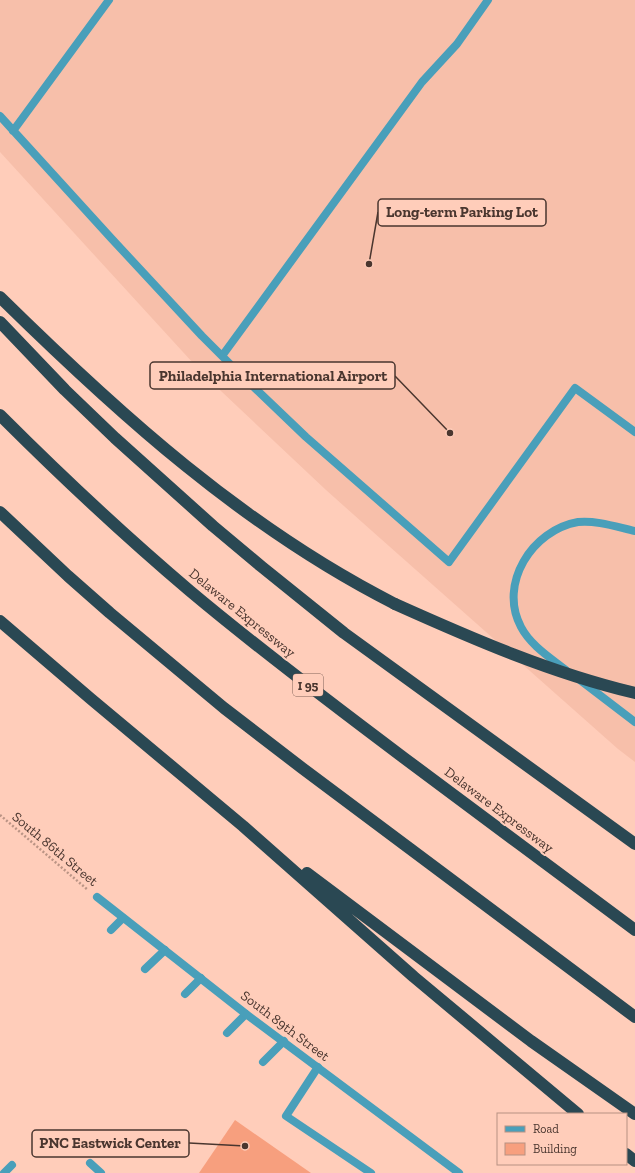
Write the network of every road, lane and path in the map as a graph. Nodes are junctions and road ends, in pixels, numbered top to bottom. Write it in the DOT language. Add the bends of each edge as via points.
graph roads {
  1 [pos="108,0"];
  2 [pos="488,0"];
  3 [pos="0,116"];
  4 [pos="13,130"];
  5 [pos="0,297"];
  6 [pos="0,322"];
  7 [pos="222,356"];
  8 [pos="0,415"];
  9 [pos="635,432"];
  10 [pos="0,512"];
  11 [pos="635,531"];
  12 [pos="0,621"];
  13 [pos="635,693"];
  14 [pos="635,722"];
  15 [pos="0,815"];
  16 [pos="243,826"];
  17 [pos="635,844"];
  18 [pos="97,898"];
  19 [pos="123,918"];
  20 [pos="111,930"];
  21 [pos="635,930"];
  22 [pos="164,950"];
  23 [pos="145,969"];
  24 [pos="201,978"];
  25 [pos="186,994"];
  26 [pos="246,1014"];
  27 [pos="635,1017"];
  28 [pos="227,1033"];
  29 [pos="284,1041"];
  30 [pos="263,1062"];
  31 [pos="318,1067"];
  32 [pos="577,1113"];
  33 [pos="635,1114"];
  34 [pos="627,1155"];
  35 [pos="635,1161"];
  36 [pos="90,1163"];
  37 [pos="12,1165"];
  38 [pos="0,1169"];
  39 [pos="4,1173"];
  40 [pos="101,1173"];
  41 [pos="371,1173"];
  42 [pos="459,1173"];
  1 -- 4 [label="street"];
  2 -- 7 [label="street" via="457,44 422,82"];
  3 -- 4 [label="street"];
  4 -- 7 [label="street"];
  5 -- 13 [label="highway, bridge" via="99,391 205,481 312,558 395,604 467,636 526,659"];
  6 -- 17 [label="highway" via="65,390 121,443 262,567 344,633"];
  7 -- 9 [label="street" via="306,437 449,562 575,388"];
  8 -- 21 [label="highway, Delaware Expressway / I 95" via="118,527 230,623 345,714"];
  10 -- 27 [label="highway" via="110,613 218,703"];
  11 -- 14 [label="street" via="579,522 559,528 539,540 530,549 518,571 514,596 522,629 536,645"];
  12 -- 16 [label="highway"];
  15 -- 18 [label="path, South 86th Street"];
  16 -- 32 [label="highway" via="414,977"];
  16 -- 33 [label="highway" via="537,1045"];
  18 -- 19 [label="street, South 89th Street"];
  19 -- 20 [label="street"];
  19 -- 22 [label="street, South 89th Street"];
  22 -- 23 [label="street"];
  22 -- 24 [label="street, South 89th Street"];
  24 -- 25 [label="street"];
  24 -- 26 [label="street, South 89th Street"];
  26 -- 28 [label="street"];
  26 -- 29 [label="street, South 89th Street"];
  29 -- 30 [label="street"];
  29 -- 31 [label="street, South 89th Street"];
  31 -- 41 [label="street" via="286,1116"];
  31 -- 42 [label="street, South 89th Street"];
  34 -- 35 [label="highway"];
  36 -- 40 [label="street"];
  37 -- 39 [label="street"];
  38 -- 39 [label="street"];
}
